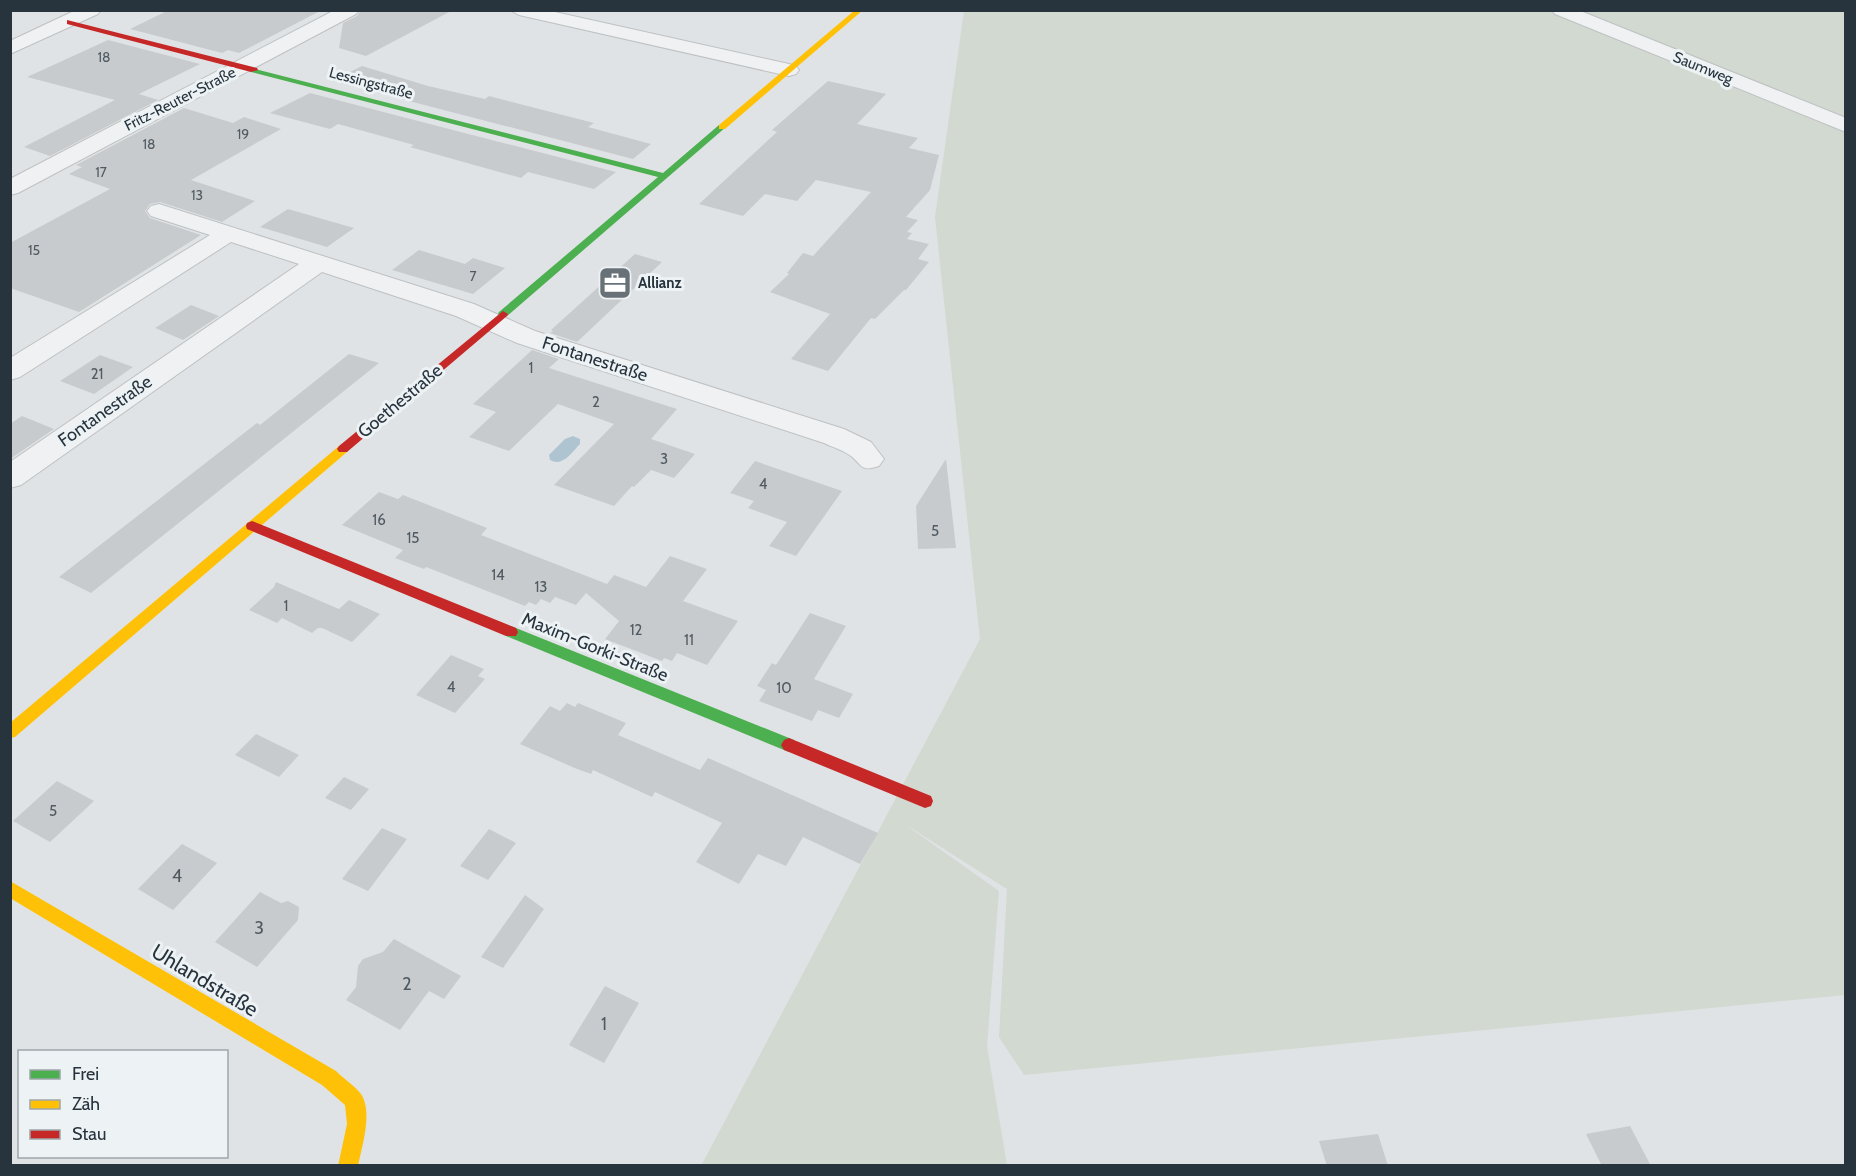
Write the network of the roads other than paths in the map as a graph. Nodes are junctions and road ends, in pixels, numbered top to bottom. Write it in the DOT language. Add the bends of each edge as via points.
graph roads {
  1 [pos="92,10"];
  2 [pos="350,10"];
  3 [pos="519,10"];
  4 [pos="860,10"];
  5 [pos="1561,10"];
  6 [pos="70,22"];
  7 [pos="10,48"];
  8 [pos="243,67"];
  9 [pos="789,70"];
  10 [pos="1845,126"];
  11 [pos="664,177"];
  12 [pos="10,188"];
  13 [pos="159,211"];
  14 [pos="228,234"];
  15 [pos="318,263"];
  16 [pos="494,322"];
  17 [pos="10,371"];
  18 [pos="869,459"];
  19 [pos="10,477"];
  20 [pos="252,526"];
  21 [pos="10,732"];
  22 [pos="925,801"];
  23 [pos="10,889"];
  24 [pos="348,1166"];
  1 -- 6 [label="street"];
  2 -- 8 [label="street, Fritz-Reuter-Straße"];
  3 -- 9 [label="street"];
  4 -- 9 [label="street, Goethestraße"];
  5 -- 10 [label="street, Saumweg"];
  6 -- 7 [label="street"];
  6 -- 8 [label="street, Lessingstraße"];
  8 -- 11 [label="street, Lessingstraße"];
  8 -- 12 [label="street, Fritz-Reuter-Straße"];
  9 -- 11 [label="street, Goethestraße"];
  11 -- 16 [label="street, Goethestraße"];
  13 -- 14 [label="street, Fontanestraße"];
  14 -- 15 [label="street, Fontanestraße"];
  14 -- 17 [label="street"];
  15 -- 16 [label="street, Fontanestraße"];
  15 -- 19 [label="street, Fontanestraße"];
  16 -- 18 [label="street, Fontanestraße" via="526,337 834,436 861,449"];
  16 -- 20 [label="street, Goethestraße"];
  20 -- 21 [label="street, Goethestraße"];
  20 -- 22 [label="street, Maxim-Gorki-Straße"];
  23 -- 24 [label="street, Uhlandstraße" via="329,1078 354,1100 357,1124"];
}
